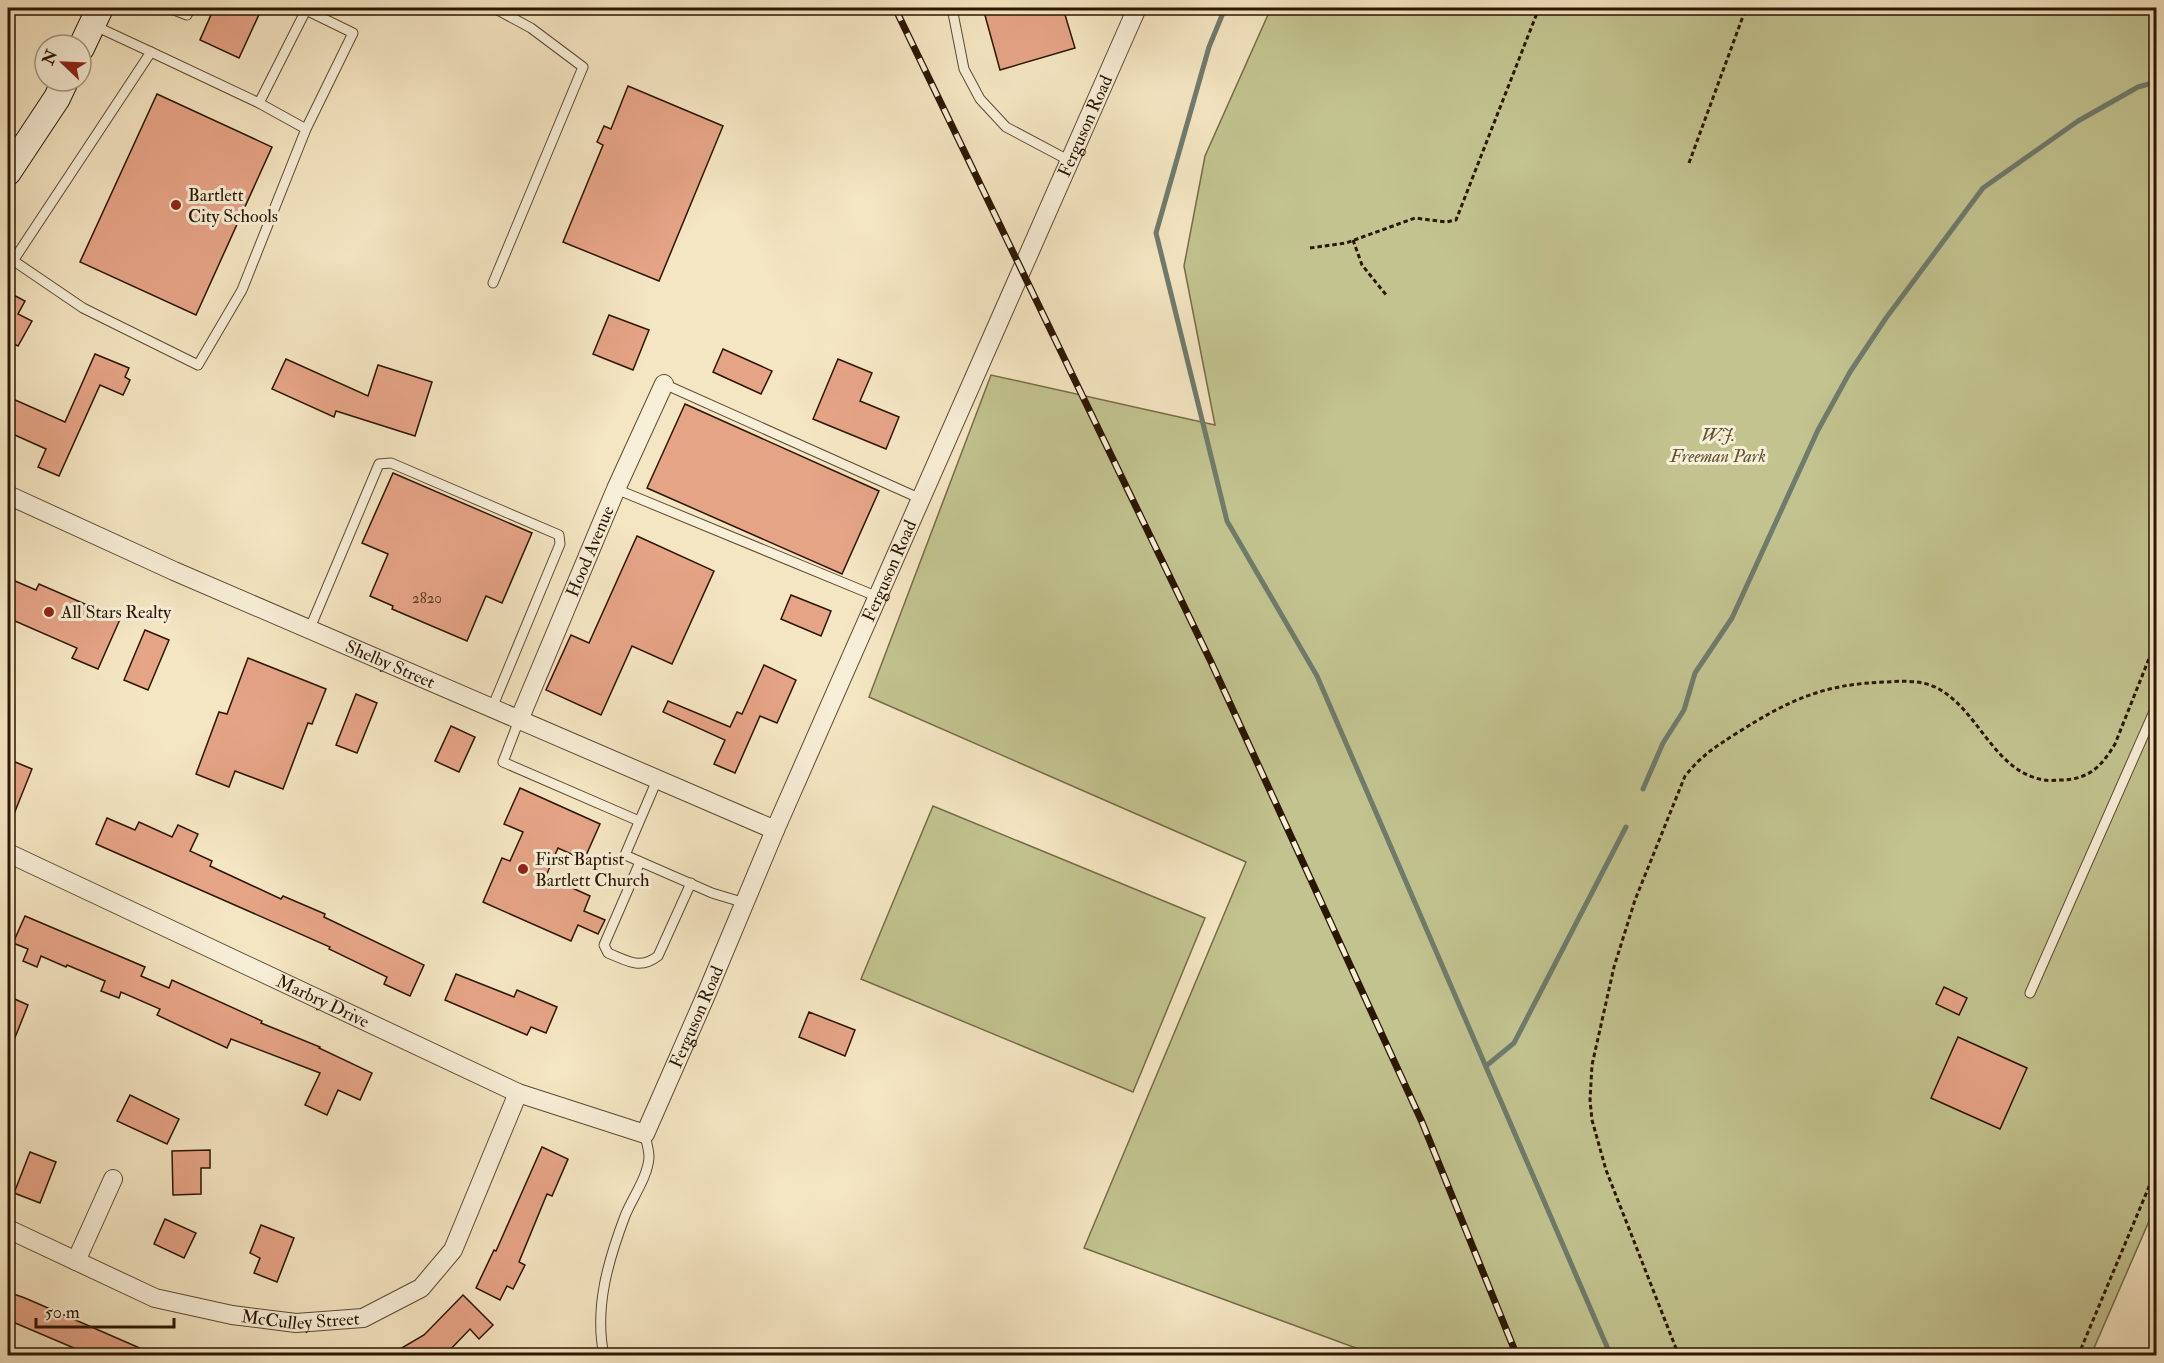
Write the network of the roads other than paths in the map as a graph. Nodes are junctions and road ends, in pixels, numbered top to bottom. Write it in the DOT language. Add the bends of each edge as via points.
graph roads {
  1 [pos="169,8"];
  2 [pos="190,8"];
  3 [pos="494,8"];
  4 [pos="952,8"];
  5 [pos="1137,8"];
  6 [pos="96,16"];
  7 [pos="88,33"];
  8 [pos="151,52"];
  9 [pos="59,93"];
  10 [pos="259,103"];
  11 [pos="306,129"];
  12 [pos="1070,161"];
  13 [pos="8,172"];
  14 [pos="10,259"];
  15 [pos="494,283"];
  16 [pos="664,384"];
  17 [pos="616,489"];
  18 [pos="8,495"];
  19 [pos="921,500"];
  20 [pos="878,597"];
  21 [pos="310,628"];
  22 [pos="2157,707"];
  23 [pos="492,708"];
  24 [pos="519,720"];
  25 [pos="657,780"];
  26 [pos="639,821"];
  27 [pos="775,830"];
  28 [pos="8,854"];
  29 [pos="640,862"];
  30 [pos="691,884"];
  31 [pos="745,903"];
  32 [pos="2030,993"];
  33 [pos="518,1093"];
  34 [pos="645,1134"];
  35 [pos="113,1179"];
  36 [pos="8,1229"];
  37 [pos="76,1261"];
  38 [pos="604,1356"];
  1 -- 2 [label="lane" via="187,15"];
  3 -- 15 [label="lane" via="531,28 583,67"];
  4 -- 12 [label="lane" via="964,69 980,99 1006,127"];
  5 -- 12 [label="street, Ferguson Road"];
  6 -- 7 [label="main road"];
  6 -- 8 [label="lane"];
  8 -- 10 [label="lane"];
  8 -- 14 [label="lane"];
  9 -- 13 [label="main road"];
  10 -- 11 [label="lane"];
  10 -- 11 [label="lane" via="306,10 353,33"];
  11 -- 14 [label="lane" via="242,290 198,365 83,308"];
  12 -- 19 [label="street, Ferguson Road"];
  16 -- 17 [label="street, Hood Avenue"];
  16 -- 19 [label="lane"];
  17 -- 20 [label="lane"];
  17 -- 24 [label="street, Hood Avenue"];
  18 -- 21 [label="street, Shelby Street"];
  19 -- 20 [label="street, Ferguson Road"];
  20 -- 27 [label="street, Ferguson Road"];
  21 -- 23 [label="street, Shelby Street"];
  21 -- 23 [label="lane" via="379,464 391,462 559,535 560,544"];
  22 -- 32 [label="lane"];
  23 -- 24 [label="street, Shelby Street"];
  24 -- 25 [label="street, Shelby Street"];
  24 -- 26 [label="lane" via="503,762"];
  25 -- 26 [label="lane"];
  25 -- 27 [label="street, Shelby Street"];
  26 -- 29 [label="lane" via="625,855"];
  27 -- 31 [label="street, Ferguson Road"];
  28 -- 33 [label="street, Marbry Drive"];
  29 -- 30 [label="lane"];
  29 -- 30 [label="lane" via="604,945 608,953 617,957 635,964 650,963 658,956"];
  30 -- 31 [label="lane"];
  31 -- 34 [label="street, Ferguson Road"];
  33 -- 34 [label="street, Marbry Drive"];
  33 -- 37 [label="street, McCulley Street" via="453,1250 421,1288 363,1318 296,1323 232,1315 155,1298"];
  34 -- 38 [label="lane" via="649,1156 645,1173 625,1216 604,1282 599,1326"];
  35 -- 37 [label="street"];
  36 -- 37 [label="street, McCulley Street"];
}
